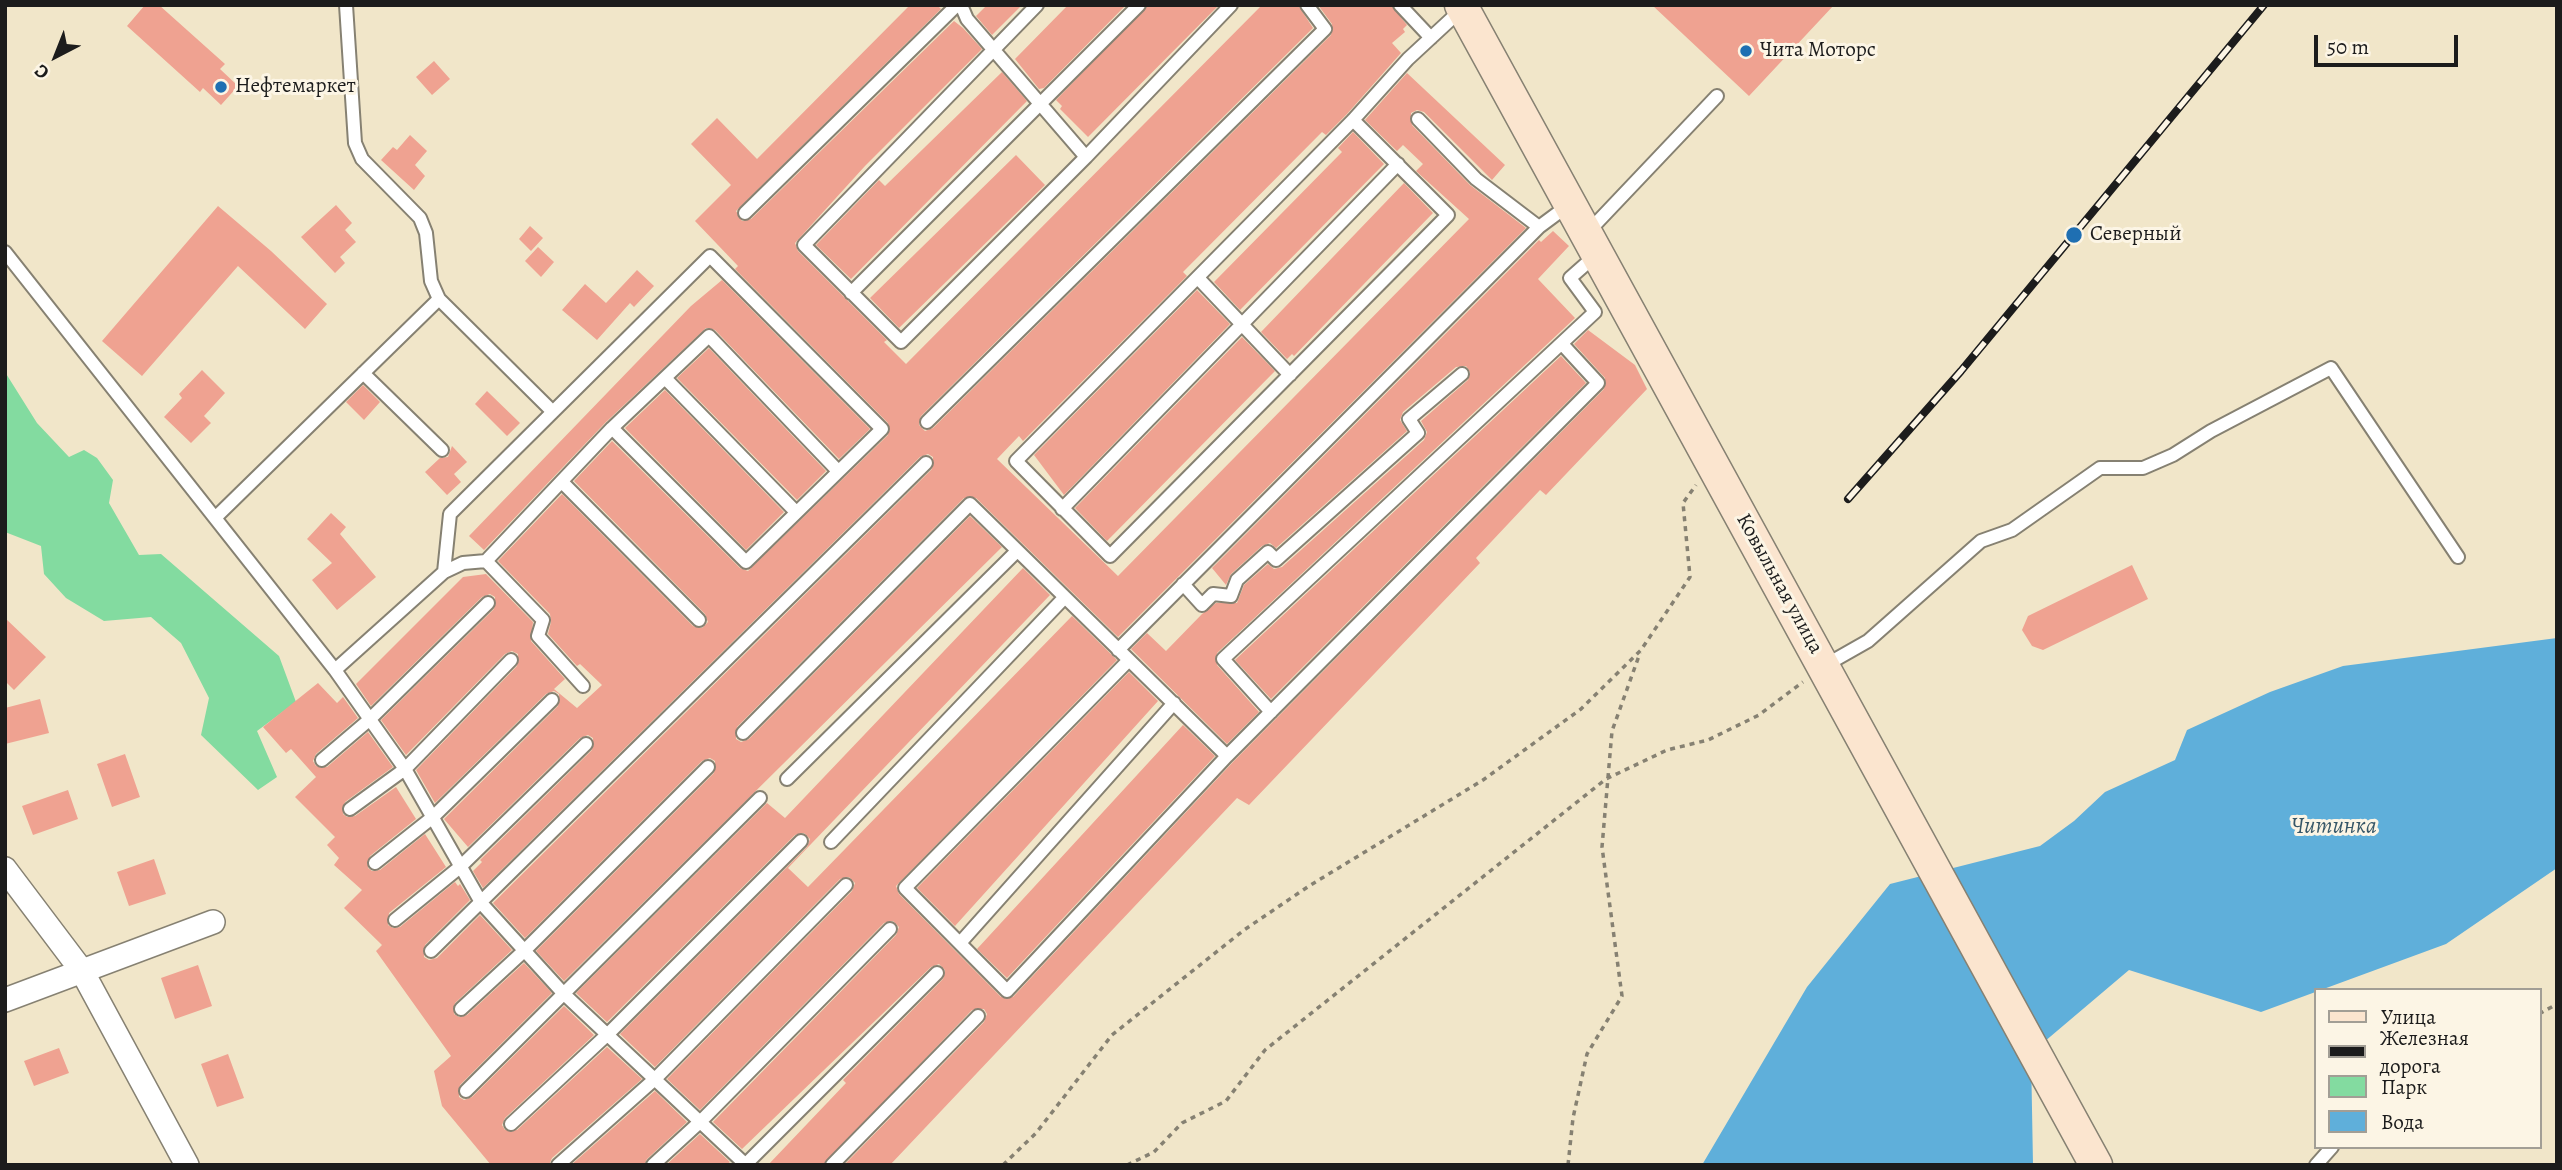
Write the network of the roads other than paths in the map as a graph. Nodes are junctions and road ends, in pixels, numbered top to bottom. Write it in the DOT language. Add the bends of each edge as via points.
graph roads {
  1 [pos="346,5"];
  2 [pos="959,5"];
  3 [pos="1037,5"];
  4 [pos="1139,5"];
  5 [pos="1231,5"];
  6 [pos="1307,5"];
  7 [pos="1400,5"];
  8 [pos="1462,7"];
  9 [pos="1431,38"];
  10 [pos="994,50"];
  11 [pos="1717,96"];
  12 [pos="1040,104"];
  13 [pos="1418,119"];
  14 [pos="1353,120"];
  15 [pos="1086,157"];
  16 [pos="1398,164"];
  17 [pos="1570,204"];
  18 [pos="746,213"];
  19 [pos="1539,227"];
  20 [pos="1592,244"];
  21 [pos="5,252"];
  22 [pos="1198,278"];
  23 [pos="851,293"];
  24 [pos="439,299"];
  25 [pos="1245,324"];
  26 [pos="1563,345"];
  27 [pos="363,373"];
  28 [pos="1462,374"];
  29 [pos="1290,375"];
  30 [pos="665,378"];
  31 [pos="552,411"];
  32 [pos="927,422"];
  33 [pos="612,428"];
  34 [pos="442,450"];
  35 [pos="926,463"];
  36 [pos="838,471"];
  37 [pos="562,482"];
  38 [pos="1062,509"];
  39 [pos="796,512"];
  40 [pos="215,518"];
  41 [pos="1016,552"];
  42 [pos="2458,557"];
  43 [pos="486,561"];
  44 [pos="444,572"];
  45 [pos="1183,584"];
  46 [pos="1063,598"];
  47 [pos="488,603"];
  48 [pos="699,620"];
  49 [pos="1118,650"];
  50 [pos="512,660"];
  51 [pos="1129,660"];
  52 [pos="1824,666"];
  53 [pos="335,670"];
  54 [pos="583,686"];
  55 [pos="552,700"];
  56 [pos="1174,703"];
  57 [pos="1271,712"];
  58 [pos="369,720"];
  59 [pos="743,733"];
  60 [pos="586,744"];
  61 [pos="1227,756"];
  62 [pos="322,760"];
  63 [pos="708,767"];
  64 [pos="405,769"];
  65 [pos="787,779"];
  66 [pos="760,798"];
  67 [pos="350,809"];
  68 [pos="433,817"];
  69 [pos="801,841"];
  70 [pos="831,842"];
  71 [pos="375,863"];
  72 [pos="460,867"];
  73 [pos="5,869"];
  74 [pos="846,885"];
  75 [pos="482,904"];
  76 [pos="395,920"];
  77 [pos="213,922"];
  78 [pos="890,929"];
  79 [pos="960,943"];
  80 [pos="525,950"];
  81 [pos="431,951"];
  82 [pos="82,971"];
  83 [pos="937,973"];
  84 [pos="564,993"];
  85 [pos="5,1000"];
  86 [pos="461,1009"];
  87 [pos="978,1016"];
  88 [pos="609,1033"];
  89 [pos="656,1077"];
  90 [pos="466,1091"];
  91 [pos="702,1120"];
  92 [pos="511,1124"];
  93 [pos="2330,1149"];
  94 [pos="746,1164"];
  95 [pos="187,1165"];
  96 [pos="558,1165"];
  97 [pos="653,1165"];
  98 [pos="832,1165"];
  99 [pos="2096,1165"];
  100 [pos="2316,1165"];
  1 -- 24 [label="lane" via="355,143 362,159 420,218 431,281"];
  2 -- 10 [label="lane"];
  2 -- 18 [label="lane"];
  3 -- 10 [label="lane"];
  4 -- 12 [label="lane"];
  5 -- 15 [label="lane"];
  6 -- 32 [label="lane" via="1325,29"];
  7 -- 9 [label="lane"];
  8 -- 9 [label="lane"];
  8 -- 17 [label="main road, Ковыльная улица"];
  9 -- 14 [label="lane"];
  10 -- 12 [label="lane"];
  10 -- 23 [label="lane" via="804,245"];
  11 -- 20 [label="lane"];
  12 -- 15 [label="lane"];
  12 -- 23 [label="lane"];
  13 -- 19 [label="lane" via="1476,178"];
  14 -- 16 [label="lane"];
  14 -- 22 [label="lane"];
  15 -- 23 [label="lane" via="901,342"];
  16 -- 25 [label="lane"];
  16 -- 29 [label="lane" via="1448,215"];
  17 -- 19 [label="lane"];
  17 -- 20 [label="main road, Ковыльная улица"];
  19 -- 45 [label="lane"];
  20 -- 26 [label="lane" via="1570,278 1595,312"];
  20 -- 52 [label="main road, Ковыльная улица"];
  21 -- 40 [label="lane"];
  22 -- 25 [label="lane"];
  22 -- 38 [label="lane" via="1016,461"];
  24 -- 27 [label="lane"];
  24 -- 31 [label="lane"];
  25 -- 29 [label="lane"];
  25 -- 38 [label="lane"];
  26 -- 57 [label="lane" via="1598,383"];
  26 -- 57 [label="lane" via="1223,659"];
  27 -- 34 [label="lane"];
  27 -- 40 [label="lane"];
  28 -- 45 [label="lane" via="1409,419 1418,433 1276,560 1268,552 1237,580 1231,596 1213,594 1202,605"];
  29 -- 38 [label="lane" via="1110,556"];
  30 -- 33 [label="lane"];
  30 -- 36 [label="lane" via="709,336"];
  30 -- 39 [label="lane"];
  31 -- 36 [label="lane" via="710,256 882,429"];
  31 -- 44 [label="lane" via="450,514"];
  33 -- 37 [label="lane"];
  33 -- 39 [label="lane" via="746,562"];
  35 -- 75 [label="lane"];
  36 -- 39 [label="lane"];
  37 -- 43 [label="lane"];
  37 -- 48 [label="lane"];
  40 -- 53 [label="lane"];
  41 -- 46 [label="lane"];
  41 -- 59 [label="lane" via="970,504"];
  41 -- 65 [label="lane"];
  42 -- 52 [label="lane" via="2331,368 2143,468 2099,468 2012,530 1981,541 1868,641"];
  43 -- 44 [label="lane"];
  43 -- 54 [label="lane" via="543,620 538,636"];
  44 -- 53 [label="lane"];
  45 -- 49 [label="lane"];
  46 -- 49 [label="lane"];
  46 -- 70 [label="lane"];
  47 -- 58 [label="lane"];
  49 -- 51 [label="lane"];
  50 -- 64 [label="lane"];
  51 -- 56 [label="lane"];
  51 -- 79 [label="lane" via="905,888"];
  52 -- 99 [label="main road, Ковыльная улица"];
  53 -- 58 [label="lane"];
  55 -- 68 [label="lane"];
  56 -- 61 [label="lane"];
  56 -- 79 [label="lane"];
  57 -- 61 [label="lane"];
  58 -- 62 [label="lane"];
  58 -- 64 [label="lane"];
  60 -- 72 [label="lane"];
  61 -- 79 [label="lane" via="1007,991"];
  63 -- 80 [label="lane"];
  64 -- 67 [label="lane"];
  64 -- 68 [label="lane"];
  66 -- 84 [label="lane"];
  68 -- 71 [label="lane"];
  68 -- 72 [label="lane"];
  69 -- 88 [label="lane"];
  72 -- 75 [label="lane"];
  72 -- 76 [label="lane"];
  73 -- 82 [label="street"];
  74 -- 89 [label="lane"];
  75 -- 80 [label="lane"];
  75 -- 81 [label="lane"];
  77 -- 82 [label="street"];
  78 -- 91 [label="lane"];
  80 -- 84 [label="lane"];
  80 -- 86 [label="lane"];
  82 -- 85 [label="street"];
  82 -- 95 [label="street"];
  83 -- 94 [label="lane"];
  84 -- 88 [label="lane"];
  84 -- 90 [label="lane"];
  87 -- 98 [label="lane"];
  88 -- 89 [label="lane"];
  88 -- 92 [label="lane"];
  89 -- 91 [label="lane"];
  89 -- 96 [label="lane"];
  91 -- 94 [label="lane"];
  91 -- 97 [label="lane"];
  93 -- 100 [label="lane"];
}
